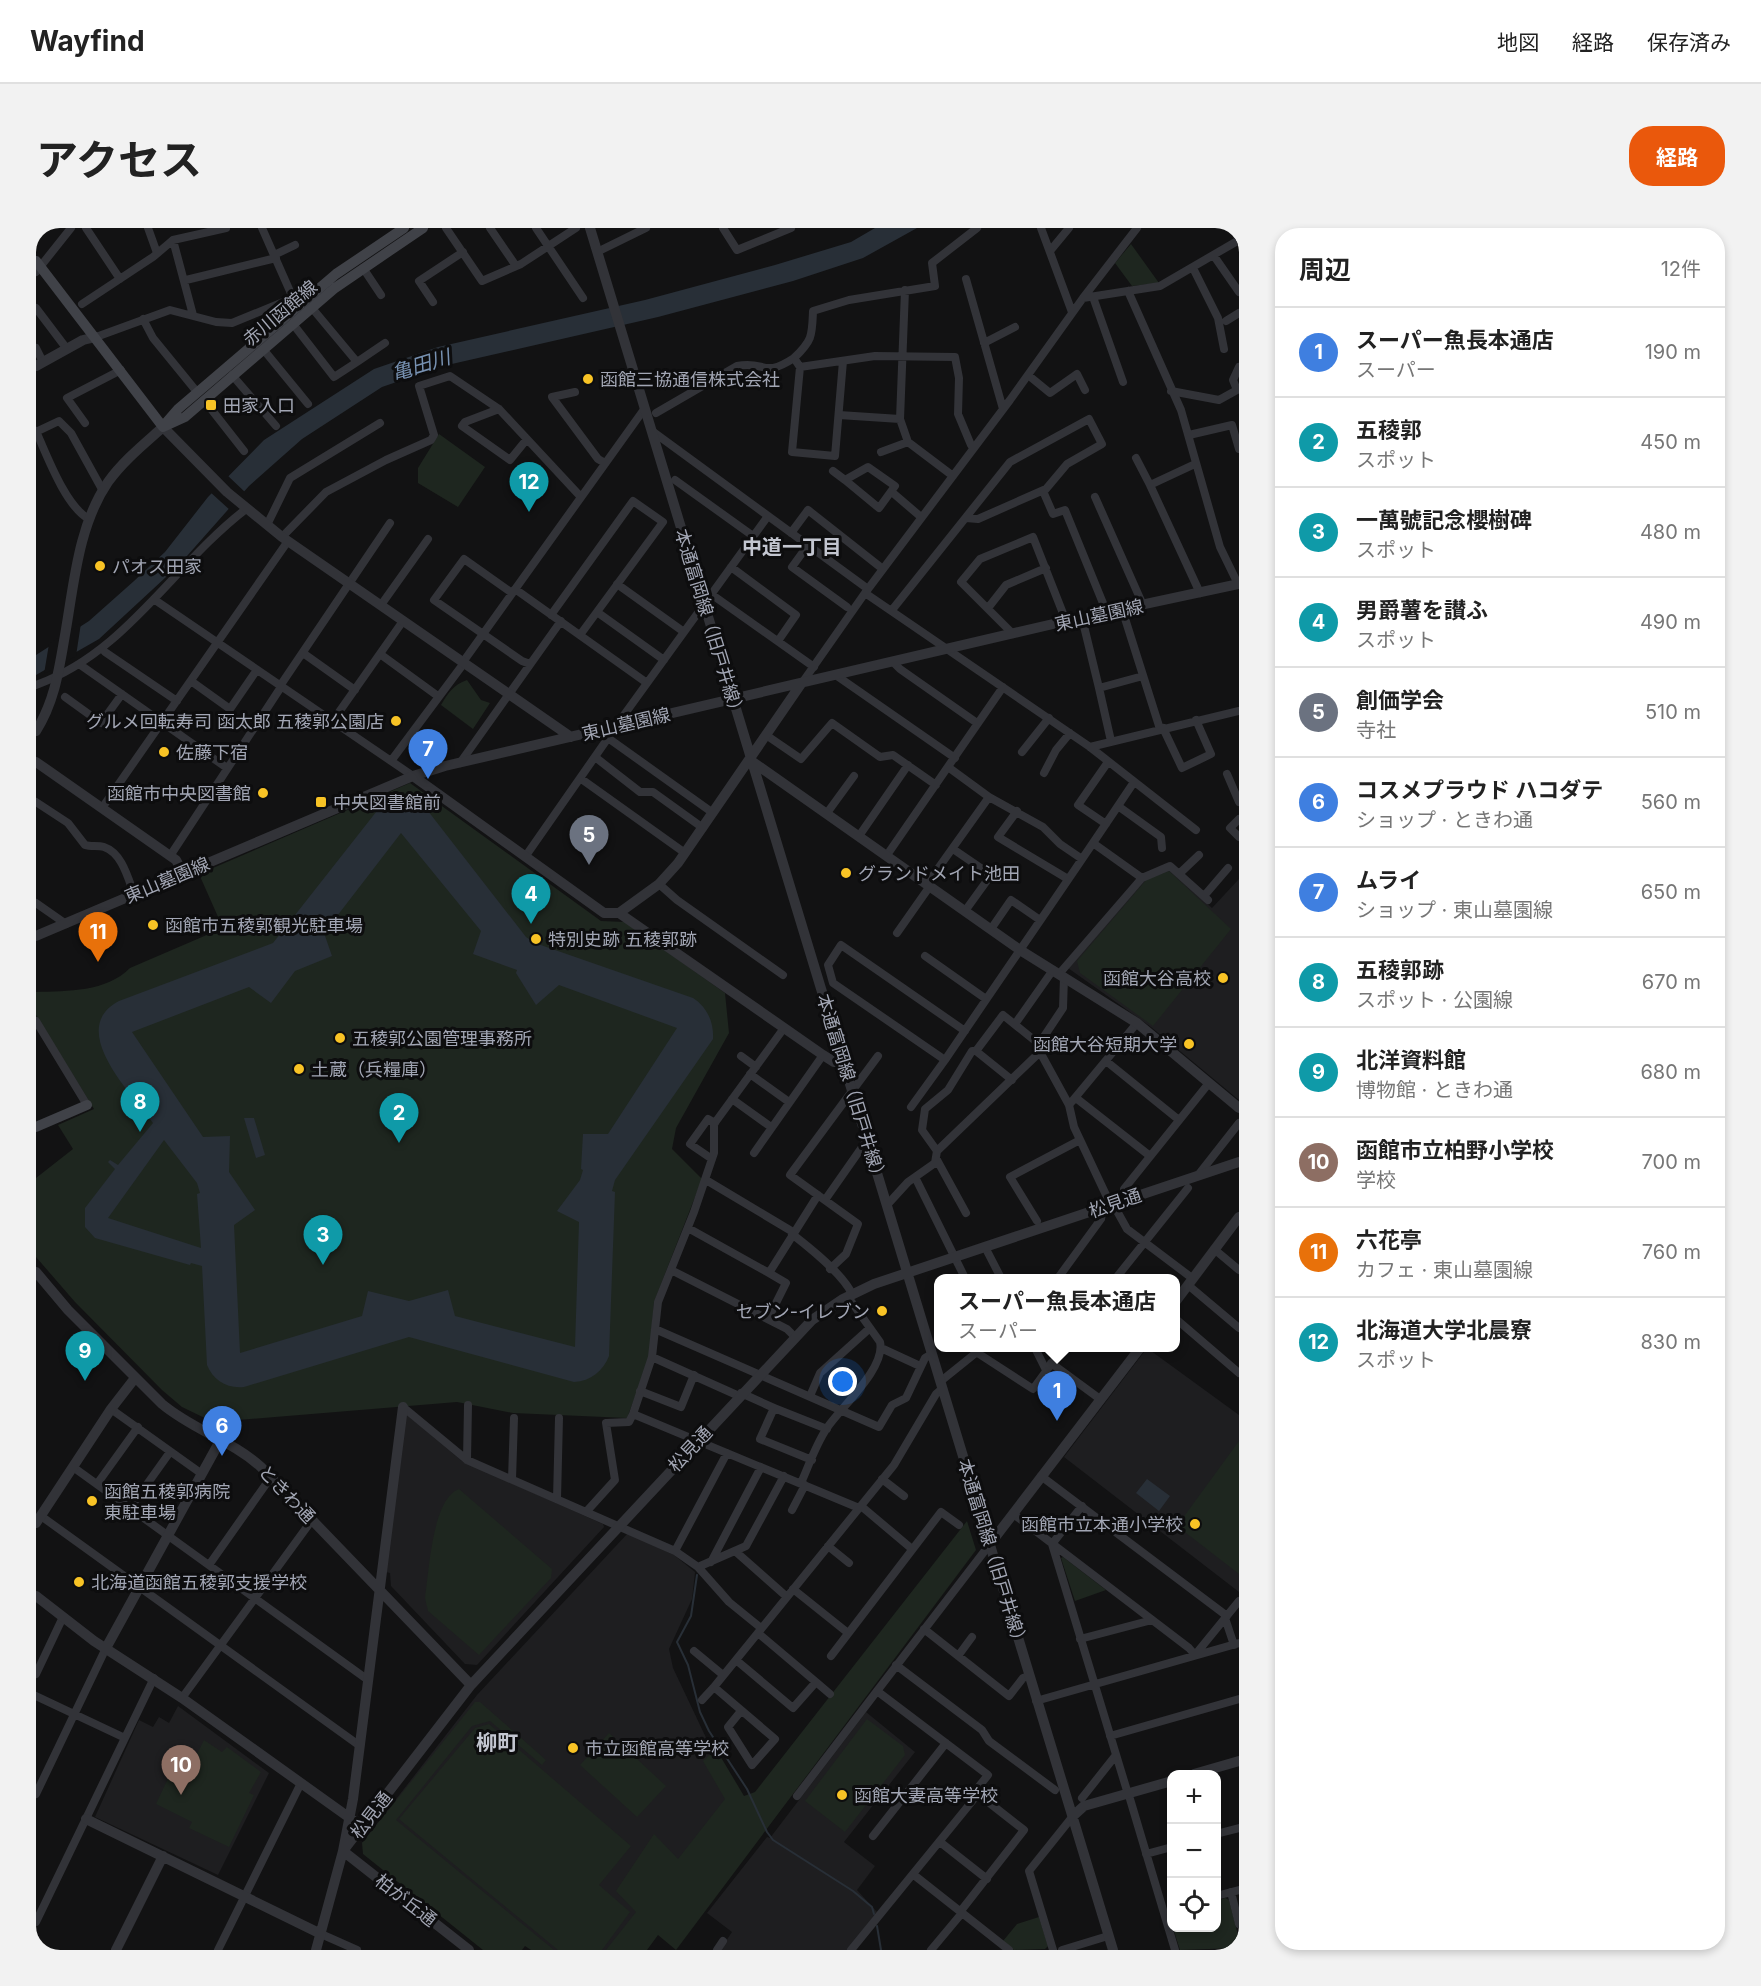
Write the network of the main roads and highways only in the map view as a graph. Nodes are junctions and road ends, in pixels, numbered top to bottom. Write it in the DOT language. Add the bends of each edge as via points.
graph roads {
  1 [pos="404,228"];
  2 [pos="423,228"];
  3 [pos="38,266"];
  4 [pos="200,396"];
  5 [pos="87,1105"];
  6 [pos="36,1126"];
  1 -- 4 [label="main road, 赤川函館線" via="297,301"];
  2 -- 4 [label="main road, 赤川函館線" via="363,268 232,375"];
  3 -- 4 [label="main road, 赤川函館線" via="163,427"];
  5 -- 6 [label="main road"];
}
